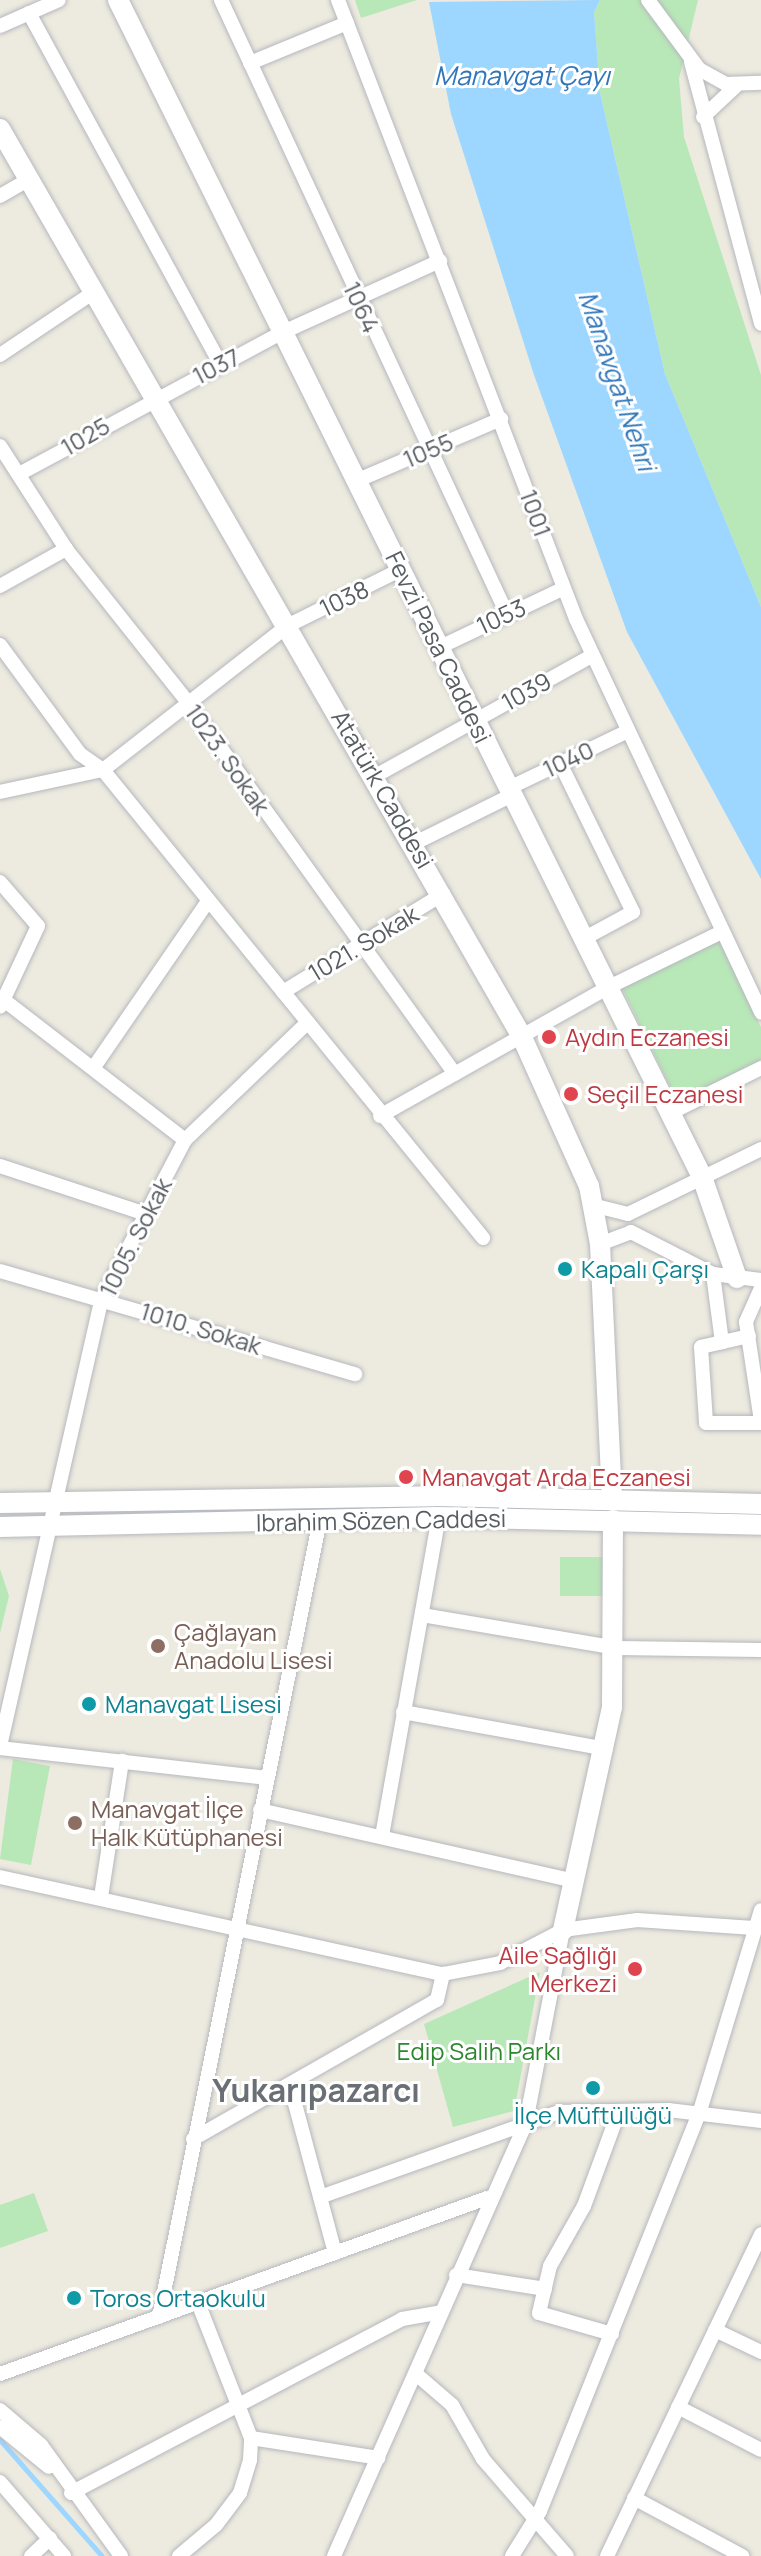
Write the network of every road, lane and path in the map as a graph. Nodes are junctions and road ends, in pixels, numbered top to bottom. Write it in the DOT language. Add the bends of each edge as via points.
graph roads {
  1 [pos="59,0"];
  2 [pos="118,0"];
  3 [pos="221,0"];
  4 [pos="338,0"];
  5 [pos="648,0"];
  6 [pos="29,13"];
  7 [pos="347,23"];
  8 [pos="0,26"];
  9 [pos="681,43"];
  10 [pos="691,62"];
  11 [pos="250,63"];
  12 [pos="761,75"];
  13 [pos="761,83"];
  14 [pos="736,86"];
  15 [pos="703,117"];
  16 [pos="0,129"];
  17 [pos="26,181"];
  18 [pos="0,196"];
  19 [pos="440,261"];
  20 [pos="91,294"];
  21 [pos="358,297"];
  22 [pos="761,324"];
  23 [pos="279,334"];
  24 [pos="0,355"];
  25 [pos="220,364"];
  26 [pos="152,399"];
  27 [pos="501,419"];
  28 [pos="0,446"];
  29 [pos="430,449"];
  30 [pos="19,474"];
  31 [pos="356,481"];
  32 [pos="66,549"];
  33 [pos="402,569"];
  34 [pos="0,586"];
  35 [pos="564,588"];
  36 [pos="506,612"];
  37 [pos="287,626"];
  38 [pos="0,645"];
  39 [pos="440,647"];
  40 [pos="592,656"];
  41 [pos="187,701"];
  42 [pos="475,719"];
  43 [pos="628,731"];
  44 [pos="560,763"];
  45 [pos="103,770"];
  46 [pos="377,775"];
  47 [pos="510,791"];
  48 [pos="0,792"];
  49 [pos="415,843"];
  50 [pos="0,882"];
  51 [pos="443,894"];
  52 [pos="208,901"];
  53 [pos="722,932"];
  54 [pos="583,939"];
  55 [pos="361,944"];
  56 [pos="607,988"];
  57 [pos="283,992"];
  58 [pos="1,1001"];
  59 [pos="761,1013"];
  60 [pos="308,1022"];
  61 [pos="521,1035"];
  62 [pos="94,1067"];
  63 [pos="761,1068"];
  64 [pos="455,1074"];
  65 [pos="670,1113"];
  66 [pos="380,1116"];
  67 [pos="185,1140"];
  68 [pos="761,1149"];
  69 [pos="0,1166"];
  70 [pos="702,1177"];
  71 [pos="592,1205"];
  72 [pos="146,1214"];
  73 [pos="483,1238"];
  74 [pos="600,1244"];
  75 [pos="0,1271"];
  76 [pos="713,1274"];
  77 [pos="737,1278"];
  78 [pos="761,1280"];
  79 [pos="761,1288"];
  80 [pos="102,1298"];
  81 [pos="749,1336"];
  82 [pos="722,1342"];
  83 [pos="355,1374"];
  84 [pos="761,1422"];
  85 [pos="0,1503"];
  86 [pos="55,1503"];
  87 [pos="761,1504"];
  88 [pos="613,1510"];
  89 [pos="439,1517"];
  90 [pos="320,1520"];
  91 [pos="761,1525"];
  92 [pos="52,1526"];
  93 [pos="0,1527"];
  94 [pos="422,1615"];
  95 [pos="617,1648"];
  96 [pos="761,1650"];
  97 [pos="403,1712"];
  98 [pos="0,1747"];
  99 [pos="606,1749"];
  100 [pos="122,1761"];
  101 [pos="267,1778"];
  102 [pos="260,1810"];
  103 [pos="382,1836"];
  104 [pos="0,1877"];
  105 [pos="575,1881"];
  106 [pos="101,1897"];
  107 [pos="761,1910"];
  108 [pos="237,1924"];
  109 [pos="754,1928"];
  110 [pos="563,1930"];
  111 [pos="529,1948"];
  112 [pos="557,1967"];
  113 [pos="443,1974"];
  114 [pos="290,2085"];
  115 [pos="619,2111"];
  116 [pos="699,2114"];
  117 [pos="761,2121"];
  118 [pos="526,2122"];
  119 [pos="193,2139"];
  120 [pos="320,2197"];
  121 [pos="487,2198"];
  122 [pos="761,2234"];
  123 [pos="335,2253"];
  124 [pos="456,2275"];
  125 [pos="545,2289"];
  126 [pos="198,2303"];
  127 [pos="441,2312"];
  128 [pos="159,2317"];
  129 [pos="715,2330"];
  130 [pos="612,2334"];
  131 [pos="761,2352"];
  132 [pos="18,2372"];
  133 [pos="0,2374"];
  134 [pos="416,2374"];
  135 [pos="0,2385"];
  136 [pos="239,2407"];
  137 [pos="678,2407"];
  138 [pos="0,2410"];
  139 [pos="0,2427"];
  140 [pos="251,2438"];
  141 [pos="761,2450"];
  142 [pos="378,2458"];
  143 [pos="57,2470"];
  144 [pos="0,2482"];
  145 [pos="71,2493"];
  146 [pos="634,2498"];
  147 [pos="534,2520"];
  148 [pos="50,2538"];
  149 [pos="31,2556"];
  150 [pos="64,2556"];
  151 [pos="121,2556"];
  152 [pos="179,2556"];
  153 [pos="334,2556"];
  154 [pos="512,2556"];
  155 [pos="567,2556"];
  156 [pos="607,2556"];
  157 [pos="742,2556"];
  1 -- 6 [label="street"];
  2 -- 23 [label="street, Fevzi Pasa Caddesi"];
  3 -- 11 [label="street, 1064"];
  4 -- 7 [label="street, 1001"];
  5 -- 9 [label="street"];
  6 -- 8 [label="street"];
  6 -- 25 [label="street"];
  7 -- 11 [label="street"];
  7 -- 19 [label="street, 1001"];
  9 -- 10 [label="street"];
  9 -- 12 [label="street" via="718,71"];
  10 -- 14 [label="street"];
  10 -- 15 [label="street"];
  11 -- 21 [label="street, 1064"];
  13 -- 14 [label="street"];
  14 -- 15 [label="street"];
  15 -- 22 [label="street"];
  16 -- 17 [label="street, Atatürk Caddesi"];
  17 -- 18 [label="street"];
  17 -- 20 [label="street, Atatürk Caddesi"];
  19 -- 21 [label="street, 1037"];
  19 -- 27 [label="street, 1001"];
  20 -- 24 [label="street"];
  20 -- 26 [label="street, Atatürk Caddesi"];
  21 -- 23 [label="street, 1037"];
  21 -- 29 [label="street, 1064"];
  23 -- 25 [label="street, 1037"];
  23 -- 31 [label="street, Fevzi Pasa Caddesi"];
  25 -- 26 [label="street, 1037"];
  26 -- 30 [label="street, 1025"];
  26 -- 37 [label="street, Atatürk Caddesi"];
  27 -- 29 [label="street, 1055"];
  27 -- 35 [label="street, 1001"];
  28 -- 30 [label="street, 1023. Sokak"];
  29 -- 31 [label="street, 1055"];
  29 -- 36 [label="street, 1064"];
  30 -- 32 [label="street, 1023. Sokak"];
  31 -- 33 [label="street, Fevzi Pasa Caddesi"];
  32 -- 34 [label="street"];
  32 -- 41 [label="street, 1023. Sokak"];
  33 -- 37 [label="street, 1038"];
  33 -- 39 [label="street, Fevzi Pasa Caddesi"];
  35 -- 36 [label="street, 1053"];
  35 -- 40 [label="street, 1001"];
  36 -- 39 [label="street, 1053"];
  37 -- 41 [label="street, 1038"];
  37 -- 46 [label="street, Atatürk Caddesi"];
  38 -- 45 [label="street" via="80,754"];
  39 -- 42 [label="street, Fevzi Pasa Caddesi"];
  40 -- 42 [label="street, 1039"];
  40 -- 43 [label="street, 1001"];
  41 -- 45 [label="street, 1038"];
  41 -- 55 [label="street, 1023. Sokak"];
  42 -- 46 [label="street, 1039"];
  42 -- 47 [label="street, Fevzi Pasa Caddesi"];
  43 -- 44 [label="street, 1040"];
  43 -- 53 [label="street, 1001"];
  44 -- 47 [label="street, 1040"];
  44 -- 54 [label="street" via="633,912"];
  45 -- 48 [label="street"];
  45 -- 52 [label="street"];
  46 -- 49 [label="street, Atatürk Caddesi"];
  47 -- 49 [label="street, 1040"];
  47 -- 54 [label="street, Fevzi Pasa Caddesi"];
  49 -- 51 [label="street, Atatürk Caddesi"];
  50 -- 58 [label="street" via="38,926"];
  51 -- 55 [label="street, 1021. Sokak"];
  51 -- 61 [label="street, Atatürk Caddesi"];
  52 -- 57 [label="street"];
  52 -- 62 [label="street"];
  53 -- 56 [label="street"];
  53 -- 59 [label="street, 1001"];
  54 -- 56 [label="street, Fevzi Pasa Caddesi"];
  55 -- 57 [label="street, 1021. Sokak"];
  55 -- 64 [label="street, 1023. Sokak"];
  56 -- 61 [label="street"];
  56 -- 65 [label="street, Fevzi Pasa Caddesi"];
  57 -- 60 [label="street"];
  58 -- 62 [label="street"];
  60 -- 66 [label="street"];
  60 -- 67 [label="street, 1005. Sokak"];
  61 -- 64 [label="street"];
  61 -- 71 [label="street, Atatürk Caddesi"];
  62 -- 67 [label="street"];
  63 -- 65 [label="street"];
  64 -- 66 [label="street"];
  65 -- 70 [label="street, Fevzi Pasa Caddesi"];
  66 -- 73 [label="street"];
  67 -- 72 [label="street, 1005. Sokak"];
  68 -- 70 [label="street"];
  69 -- 72 [label="street"];
  70 -- 71 [label="street" via="628,1214"];
  70 -- 77 [label="street, Fevzi Pasa Caddesi"];
  71 -- 74 [label="street, Atatürk Caddesi"];
  72 -- 80 [label="street, 1005. Sokak"];
  74 -- 76 [label="street" via="631,1232"];
  74 -- 88 [label="street, Atatürk Caddesi"];
  75 -- 80 [label="street, 1010. Sokak"];
  76 -- 77 [label="street"];
  76 -- 82 [label="street"];
  77 -- 78 [label="street"];
  79 -- 81 [label="street" via="746,1322"];
  80 -- 83 [label="street, 1010. Sokak"];
  80 -- 86 [label="street, 1005. Sokak"];
  81 -- 82 [label="street"];
  81 -- 84 [label="street"];
  82 -- 84 [label="street" via="701,1347 706,1423"];
  85 -- 86 [label="street, Ibrahim Sözen Caddesi"];
  86 -- 88 [label="street, Ibrahim Sözen Caddesi"];
  86 -- 92 [label="street, 1005. Sokak"];
  87 -- 88 [label="street, Ibrahim Sözen Caddesi"];
  88 -- 89 [label="street, Ibrahim Sözen Caddesi"];
  88 -- 91 [label="street, Ibrahim Sözen Caddesi"];
  88 -- 95 [label="street, Atatürk Caddesi"];
  89 -- 90 [label="street, Ibrahim Sözen Caddesi"];
  89 -- 94 [label="street"];
  90 -- 92 [label="street, Ibrahim Sözen Caddesi"];
  90 -- 101 [label="street"];
  92 -- 93 [label="street, Ibrahim Sözen Caddesi"];
  92 -- 98 [label="street, 1005. Sokak"];
  94 -- 95 [label="street"];
  94 -- 97 [label="street"];
  95 -- 96 [label="street"];
  95 -- 99 [label="street, Atatürk Caddesi"];
  97 -- 99 [label="street"];
  97 -- 103 [label="street"];
  98 -- 100 [label="street"];
  99 -- 105 [label="street, Atatürk Caddesi"];
  100 -- 101 [label="street"];
  100 -- 106 [label="street"];
  101 -- 102 [label="street"];
  102 -- 103 [label="street"];
  102 -- 108 [label="street"];
  103 -- 105 [label="street"];
  104 -- 106 [label="street"];
  105 -- 110 [label="street, Atatürk Caddesi"];
  106 -- 108 [label="street"];
  107 -- 109 [label="street"];
  108 -- 113 [label="street"];
  108 -- 119 [label="street"];
  109 -- 110 [label="street" via="637,1920"];
  109 -- 116 [label="street"];
  110 -- 111 [label="street"];
  110 -- 112 [label="street"];
  111 -- 112 [label="street"];
  111 -- 113 [label="street" via="466,1974"];
  112 -- 118 [label="street"];
  113 -- 114 [label="street" via="437,2000"];
  114 -- 119 [label="street"];
  114 -- 120 [label="street"];
  115 -- 116 [label="street"];
  115 -- 118 [label="street" via="559,2112"];
  115 -- 125 [label="street"];
  116 -- 117 [label="street"];
  116 -- 130 [label="street"];
  118 -- 120 [label="street"];
  118 -- 121 [label="street"];
  119 -- 128 [label="street"];
  120 -- 123 [label="street"];
  121 -- 123 [label="street"];
  121 -- 124 [label="street"];
  122 -- 129 [label="street"];
  123 -- 126 [label="street"];
  124 -- 125 [label="street"];
  124 -- 127 [label="street"];
  125 -- 130 [label="street" via="539,2313"];
  126 -- 128 [label="street"];
  126 -- 136 [label="street"];
  127 -- 134 [label="street"];
  127 -- 136 [label="street" via="402,2319"];
  128 -- 132 [label="street"];
  129 -- 131 [label="street"];
  129 -- 137 [label="street"];
  130 -- 147 [label="street"];
  132 -- 133 [label="street"];
  132 -- 135 [label="street"];
  134 -- 142 [label="street"];
  134 -- 147 [label="street" via="452,2405 483,2459"];
  136 -- 140 [label="street"];
  136 -- 145 [label="street"];
  137 -- 141 [label="street"];
  137 -- 146 [label="street"];
  138 -- 143 [label="street" via="41,2445"];
  139 -- 143 [label="street"];
  140 -- 142 [label="street"];
  140 -- 152 [label="street" via="240,2493"];
  142 -- 153 [label="street"];
  143 -- 145 [label="street"];
  144 -- 148 [label="street"];
  145 -- 151 [label="street"];
  146 -- 156 [label="street"];
  146 -- 157 [label="street"];
  147 -- 154 [label="street"];
  147 -- 155 [label="street"];
  148 -- 149 [label="street"];
  148 -- 150 [label="street"];
}
